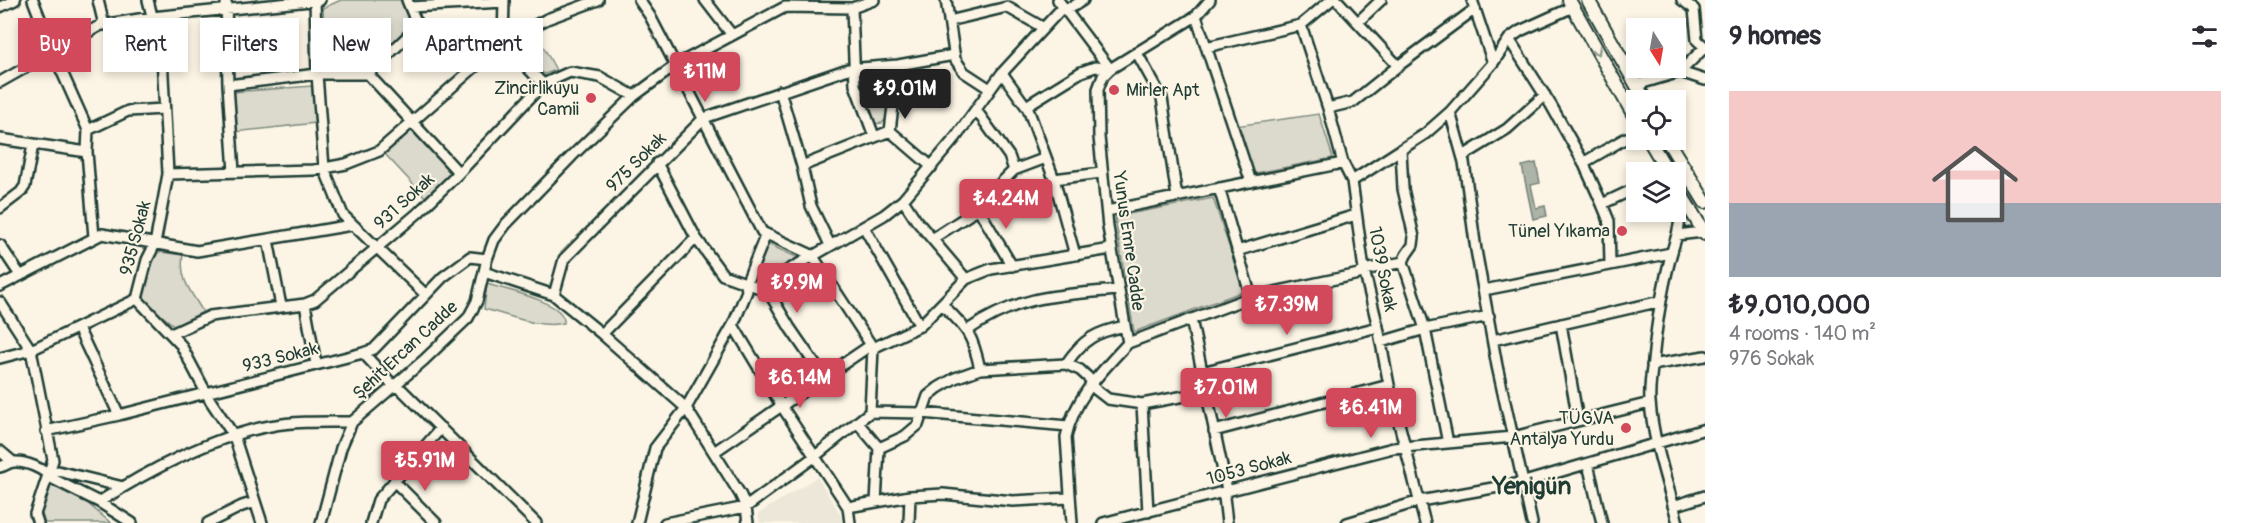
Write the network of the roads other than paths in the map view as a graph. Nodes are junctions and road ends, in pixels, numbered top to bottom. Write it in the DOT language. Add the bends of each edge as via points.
graph roads {
  1 [pos="15,0"];
  2 [pos="33,0"];
  3 [pos="98,0"];
  4 [pos="148,0"];
  5 [pos="317,0"];
  6 [pos="598,0"];
  7 [pos="639,0"];
  8 [pos="705,0"];
  9 [pos="874,0"];
  10 [pos="946,0"];
  11 [pos="1083,0"];
  12 [pos="1210,0"];
  13 [pos="1331,0"];
  14 [pos="1337,0"];
  15 [pos="1381,0"];
  16 [pos="1588,0"];
  17 [pos="1682,0"];
  18 [pos="1701,0"];
  19 [pos="504,1"];
  20 [pos="1571,3"];
  21 [pos="409,4"];
  22 [pos="782,4"];
  23 [pos="1060,4"];
  24 [pos="1474,4"];
  25 [pos="226,5"];
  26 [pos="0,7"];
  27 [pos="852,8"];
  28 [pos="1694,9"];
  29 [pos="1196,16"];
  30 [pos="152,17"];
  31 [pos="40,18"];
  32 [pos="146,18"];
  33 [pos="504,18"];
  34 [pos="103,21"];
  35 [pos="949,21"];
  36 [pos="543,22"];
  37 [pos="1358,22"];
  38 [pos="1301,25"];
  39 [pos="1042,27"];
  40 [pos="732,35"];
  41 [pos="1509,39"];
  42 [pos="1206,47"];
  43 [pos="1705,47"];
  44 [pos="1137,53"];
  45 [pos="954,55"];
  46 [pos="1493,63"];
  47 [pos="676,65"];
  48 [pos="897,65"];
  49 [pos="1398,66"];
  50 [pos="1686,66"];
  51 [pos="854,68"];
  52 [pos="1110,69"];
  53 [pos="18,72"];
  54 [pos="62,72"];
  55 [pos="469,72"];
  56 [pos="532,72"];
  57 [pos="1002,73"];
  58 [pos="317,74"];
  59 [pos="368,74"];
  60 [pos="1686,74"];
  61 [pos="1660,78"];
  62 [pos="1705,80"];
  63 [pos="0,82"];
  64 [pos="543,84"];
  65 [pos="228,85"];
  66 [pos="1636,85"];
  67 [pos="990,89"];
  68 [pos="1639,90"];
  69 [pos="780,91"];
  70 [pos="1545,95"];
  71 [pos="634,96"];
  72 [pos="1626,101"];
  73 [pos="1026,106"];
  74 [pos="1328,108"];
  75 [pos="164,109"];
  76 [pos="976,110"];
  77 [pos="1450,112"];
  78 [pos="704,118"];
  79 [pos="412,123"];
  80 [pos="88,130"];
  81 [pos="890,130"];
  82 [pos="874,136"];
  83 [pos="0,138"];
  84 [pos="1626,138"];
  85 [pos="33,145"];
  86 [pos="1401,150"];
  87 [pos="1674,150"];
  88 [pos="87,152"];
  89 [pos="1463,156"];
  90 [pos="1046,158"];
  91 [pos="657,163"];
  92 [pos="1343,163"];
  93 [pos="1583,163"];
  94 [pos="802,166"];
  95 [pos="932,167"];
  96 [pos="324,168"];
  97 [pos="1014,170"];
  98 [pos="234,172"];
  99 [pos="459,173"];
  100 [pos="1101,173"];
  101 [pos="168,174"];
  102 [pos="1054,179"];
  103 [pos="1352,181"];
  104 [pos="1251,182"];
  105 [pos="1219,188"];
  106 [pos="1626,193"];
  107 [pos="1703,195"];
  108 [pos="1686,196"];
  109 [pos="1177,197"];
  110 [pos="903,201"];
  111 [pos="1602,204"];
  112 [pos="1686,204"];
  113 [pos="0,208"];
  114 [pos="978,208"];
  115 [pos="1107,211"];
  116 [pos="1356,215"];
  117 [pos="1680,222"];
  118 [pos="351,225"];
  119 [pos="864,226"];
  120 [pos="1704,230"];
  121 [pos="766,234"];
  122 [pos="1677,235"];
  123 [pos="94,237"];
  124 [pos="696,238"];
  125 [pos="932,239"];
  126 [pos="268,240"];
  127 [pos="155,244"];
  128 [pos="0,245"];
  129 [pos="830,245"];
  130 [pos="378,246"];
  131 [pos="1111,249"];
  132 [pos="1238,251"];
  133 [pos="1671,253"];
  134 [pos="812,255"];
  135 [pos="1076,255"];
  136 [pos="487,259"];
  137 [pos="1403,262"];
  138 [pos="1610,265"];
  139 [pos="1012,266"];
  140 [pos="1365,270"];
  141 [pos="484,272"];
  142 [pos="20,275"];
  143 [pos="966,279"];
  144 [pos="746,284"];
  145 [pos="0,286"];
  146 [pos="1118,290"];
  147 [pos="1484,290"];
  148 [pos="768,291"];
  149 [pos="425,294"];
  150 [pos="554,295"];
  151 [pos="1251,297"];
  152 [pos="137,299"];
  153 [pos="1662,301"];
  154 [pos="0,302"];
  155 [pos="305,304"];
  156 [pos="942,304"];
  157 [pos="281,306"];
  158 [pos="1489,316"];
  159 [pos="1191,319"];
  160 [pos="1561,324"];
  161 [pos="733,325"];
  162 [pos="920,326"];
  163 [pos="1125,326"];
  164 [pos="1378,327"];
  165 [pos="78,328"];
  166 [pos="1425,329"];
  167 [pos="968,330"];
  168 [pos="171,334"];
  169 [pos="602,334"];
  170 [pos="1493,340"];
  171 [pos="1381,342"];
  172 [pos="1128,343"];
  173 [pos="872,346"];
  174 [pos="31,350"];
  175 [pos="363,353"];
  176 [pos="1705,356"];
  177 [pos="0,358"];
  178 [pos="316,364"];
  179 [pos="1066,364"];
  180 [pos="1652,365"];
  181 [pos="980,369"];
  182 [pos="1202,372"];
  183 [pos="823,376"];
  184 [pos="1092,383"];
  185 [pos="1389,385"];
  186 [pos="394,386"];
  187 [pos="206,392"];
  188 [pos="1206,392"];
  189 [pos="1650,403"];
  190 [pos="1142,404"];
  191 [pos="781,405"];
  192 [pos="686,408"];
  193 [pos="870,412"];
  194 [pos="922,413"];
  195 [pos="119,415"];
  196 [pos="1578,420"];
  197 [pos="352,422"];
  198 [pos="857,422"];
  199 [pos="1068,426"];
  200 [pos="441,428"];
  201 [pos="1705,429"];
  202 [pos="46,431"];
  203 [pos="1214,431"];
  204 [pos="234,436"];
  205 [pos="1513,437"];
  206 [pos="1448,443"];
  207 [pos="1658,443"];
  208 [pos="1405,447"];
  209 [pos="879,448"];
  210 [pos="0,451"];
  211 [pos="714,452"];
  212 [pos="814,457"];
  213 [pos="13,462"];
  214 [pos="1588,464"];
  215 [pos="0,467"];
  216 [pos="47,474"];
  217 [pos="394,481"];
  218 [pos="1521,483"];
  219 [pos="123,487"];
  220 [pos="1227,490"];
  221 [pos="910,496"];
  222 [pos="1705,496"];
  223 [pos="1069,498"];
  224 [pos="1420,501"];
  225 [pos="99,502"];
  226 [pos="255,502"];
  227 [pos="876,502"];
  228 [pos="1673,506"];
  229 [pos="746,507"];
  230 [pos="848,507"];
  231 [pos="1148,512"];
  232 [pos="1528,522"];
  233 [pos="38,523"];
  234 [pos="132,523"];
  235 [pos="208,523"];
  236 [pos="261,523"];
  237 [pos="321,523"];
  238 [pos="370,523"];
  239 [pos="436,523"];
  240 [pos="536,523"];
  241 [pos="637,523"];
  242 [pos="665,523"];
  243 [pos="748,523"];
  244 [pos="850,523"];
  245 [pos="909,523"];
  246 [pos="1072,523"];
  247 [pos="1103,523"];
  248 [pos="1227,523"];
  249 [pos="1347,523"];
  250 [pos="1425,523"];
  251 [pos="1602,523"];
  252 [pos="1678,523"];
  1 -- 26 [label="street"];
  2 -- 31 [label="street"];
  3 -- 34 [label="street"];
  4 -- 30 [label="street, 935 Sokak"];
  5 -- 25 [label="street"];
  5 -- 58 [label="street"];
  6 -- 36 [label="street"];
  7 -- 47 [label="street"];
  8 -- 40 [label="street"];
  9 -- 27 [label="street, Şehit Ercan Cadde"];
  10 -- 35 [label="street"];
  11 -- 23 [label="street" via="1072,7"];
  12 -- 29 [label="street"];
  13 -- 38 [label="street"];
  14 -- 37 [label="street"];
  15 -- 37 [label="street"];
  16 -- 66 [label="main road"];
  17 -- 28 [label="street"];
  18 -- 28 [label="street"];
  19 -- 21 [label="street"];
  19 -- 33 [label="street"];
  20 -- 41 [label="street"];
  20 -- 72 [label="main road, one-way"];
  21 -- 59 [label="street" via="417,24"];
  22 -- 27 [label="street, Şehit Ercan Cadde"];
  22 -- 40 [label="street, Şehit Ercan Cadde"];
  23 -- 39 [label="street"];
  23 -- 52 [label="street"];
  24 -- 46 [label="street"];
  24 -- 49 [label="street"];
  25 -- 30 [label="street"];
  25 -- 65 [label="street"];
  27 -- 51 [label="street"];
  28 -- 43 [label="street" via="1697,40"];
  29 -- 42 [label="street"];
  29 -- 44 [label="street"];
  30 -- 32 [label="street"];
  30 -- 75 [label="street, 935 Sokak" via="162,56"];
  35 -- 39 [label="street" via="1007,7"];
  35 -- 45 [label="street"];
  37 -- 49 [label="street"];
  38 -- 42 [label="street"];
  38 -- 74 [label="street, 1039 Sokak"];
  39 -- 57 [label="street"];
  40 -- 47 [label="street, Şehit Ercan Cadde"];
  41 -- 46 [label="street"];
  41 -- 70 [label="street"];
  42 -- 104 [label="street"];
  43 -- 50 [label="street"];
  44 -- 52 [label="street"];
  44 -- 109 [label="street" via="1162,98"];
  45 -- 48 [label="street, 975 Sokak"];
  45 -- 67 [label="street" via="963,72"];
  46 -- 77 [label="street"];
  47 -- 71 [label="street, Şehit Ercan Cadde"];
  47 -- 78 [label="street"];
  48 -- 51 [label="street, 975 Sokak"];
  48 -- 81 [label="street"];
  49 -- 74 [label="street" via="1353,102"];
  51 -- 69 [label="street, 975 Sokak"];
  51 -- 82 [label="street" via="855,85"];
  52 -- 73 [label="street" via="1095,67 1081,72"];
  52 -- 100 [label="street, Yunus Emre Cadde" via="1098,89"];
  53 -- 63 [label="street"];
  54 -- 80 [label="street"];
  55 -- 79 [label="street"];
  56 -- 64 [label="street"];
  57 -- 67 [label="street"];
  57 -- 73 [label="street"];
  58 -- 59 [label="street"];
  58 -- 65 [label="street"];
  58 -- 96 [label="street"];
  59 -- 79 [label="street"];
  60 -- 62 [label="street"];
  61 -- 66 [label="street"];
  64 -- 71 [label="street, 931 Sokak" via="570,72 600,77"];
  64 -- 99 [label="street, 931 Sokak"];
  65 -- 98 [label="street"];
  66 -- 68 [label="main road"];
  67 -- 76 [label="street"];
  69 -- 78 [label="street, 975 Sokak"];
  69 -- 94 [label="street"];
  70 -- 89 [label="street" via="1507,129"];
  70 -- 93 [label="street"];
  71 -- 136 [label="street, Şehit Ercan Cadde" via="506,224"];
  73 -- 90 [label="street"];
  74 -- 92 [label="street, 1039 Sokak"];
  75 -- 80 [label="street" via="128,111"];
  75 -- 101 [label="street, 935 Sokak"];
  76 -- 95 [label="street"];
  76 -- 97 [label="street" via="1009,156"];
  77 -- 86 [label="street"];
  77 -- 89 [label="street"];
  78 -- 91 [label="street, 975 Sokak"];
  78 -- 121 [label="street"];
  79 -- 96 [label="street" via="379,151"];
  79 -- 99 [label="street"];
  80 -- 88 [label="street"];
  81 -- 82 [label="street"];
  81 -- 95 [label="street"];
  82 -- 94 [label="street"];
  83 -- 85 [label="street"];
  84 -- 93 [label="street"];
  85 -- 88 [label="street"];
  85 -- 113 [label="street" via="25,186"];
  86 -- 103 [label="street"];
  86 -- 137 [label="street" via="1403,189 1414,237"];
  87 -- 107 [label="main road"];
  88 -- 123 [label="street"];
  89 -- 147 [label="street"];
  90 -- 97 [label="street"];
  90 -- 102 [label="street"];
  91 -- 124 [label="street"];
  91 -- 150 [label="street, 975 Sokak" via="564,259"];
  92 -- 103 [label="street, 1039 Sokak"];
  92 -- 104 [label="street"];
  93 -- 111 [label="street"];
  94 -- 129 [label="street" via="811,206"];
  95 -- 110 [label="street"];
  96 -- 98 [label="street"];
  96 -- 118 [label="street"];
  97 -- 114 [label="street"];
  98 -- 101 [label="street"];
  99 -- 130 [label="street, 931 Sokak"];
  100 -- 102 [label="street"];
  100 -- 115 [label="street, Yunus Emre Cadde"];
  101 -- 127 [label="street, 935 Sokak"];
  102 -- 135 [label="street"];
  103 -- 116 [label="street, 1039 Sokak"];
  104 -- 105 [label="street"];
  105 -- 109 [label="street"];
  105 -- 132 [label="street"];
  106 -- 111 [label="street"];
  108 -- 120 [label="main road"];
  109 -- 115 [label="street"];
  110 -- 119 [label="street"];
  110 -- 125 [label="street"];
  111 -- 138 [label="street" via="1609,221"];
  112 -- 120 [label="main road"];
  114 -- 125 [label="street"];
  114 -- 139 [label="street"];
  115 -- 131 [label="street, Yunus Emre Cadde"];
  116 -- 132 [label="street"];
  116 -- 140 [label="street, 1039 Sokak"];
  117 -- 122 [label="street"];
  118 -- 126 [label="street"];
  118 -- 130 [label="street"];
  119 -- 129 [label="street"];
  119 -- 162 [label="street"];
  120 -- 122 [label="street"];
  121 -- 134 [label="street"];
  121 -- 144 [label="street"];
  122 -- 133 [label="street"];
  123 -- 127 [label="street" via="102,234"];
  123 -- 142 [label="street"];
  124 -- 144 [label="street" via="723,275"];
  124 -- 169 [label="street"];
  125 -- 143 [label="street"];
  126 -- 127 [label="street" via="197,251"];
  126 -- 157 [label="street"];
  127 -- 152 [label="street, 935 Sokak"];
  128 -- 142 [label="street"];
  129 -- 134 [label="street"];
  130 -- 149 [label="street"];
  130 -- 155 [label="street, 931 Sokak"];
  131 -- 135 [label="street"];
  131 -- 146 [label="street, Yunus Emre Cadde"];
  132 -- 151 [label="street"];
  133 -- 138 [label="street"];
  133 -- 153 [label="street"];
  134 -- 148 [label="street" via="778,276"];
  134 -- 173 [label="street"];
  135 -- 139 [label="street"];
  136 -- 141 [label="street, Şehit Ercan Cadde"];
  136 -- 149 [label="street, 933 Sokak" via="470,257"];
  137 -- 140 [label="street"];
  137 -- 166 [label="street"];
  138 -- 147 [label="street"];
  139 -- 143 [label="street"];
  140 -- 151 [label="street"];
  140 -- 164 [label="street, 1039 Sokak"];
  141 -- 150 [label="street"];
  141 -- 186 [label="street, Şehit Ercan Cadde" via="468,318"];
  142 -- 145 [label="street"];
  143 -- 156 [label="street"];
  144 -- 148 [label="street"];
  144 -- 161 [label="street" via="747,291"];
  146 -- 163 [label="street, Yunus Emre Cadde"];
  146 -- 167 [label="street" via="1038,297 997,311"];
  147 -- 158 [label="street"];
  148 -- 183 [label="street"];
  149 -- 175 [label="street, 933 Sokak" via="374,349"];
  150 -- 169 [label="street"];
  151 -- 159 [label="street"];
  152 -- 165 [label="street"];
  152 -- 168 [label="street, 935 Sokak"];
  153 -- 160 [label="street"];
  153 -- 180 [label="street"];
  154 -- 174 [label="street"];
  155 -- 157 [label="street, 931 Sokak"];
  155 -- 178 [label="street"];
  156 -- 162 [label="street"];
  156 -- 167 [label="street"];
  157 -- 168 [label="street, 931 Sokak" via="210,316"];
  158 -- 166 [label="street"];
  158 -- 170 [label="street"];
  159 -- 172 [label="street"];
  159 -- 182 [label="street"];
  160 -- 170 [label="street"];
  160 -- 196 [label="street"];
  161 -- 191 [label="street"];
  161 -- 192 [label="street"];
  162 -- 173 [label="street"];
  163 -- 172 [label="street, Yunus Emre Cadde"];
  163 -- 179 [label="street" via="1101,331 1078,347"];
  164 -- 171 [label="street, 1039 Sokak"];
  164 -- 182 [label="street"];
  165 -- 174 [label="street"];
  165 -- 195 [label="street"];
  166 -- 171 [label="street"];
  166 -- 206 [label="street"];
  167 -- 181 [label="street"];
  168 -- 187 [label="street, 935 Sokak"];
  169 -- 192 [label="street"];
  170 -- 205 [label="street"];
  171 -- 185 [label="street, 1039 Sokak"];
  172 -- 184 [label="street"];
  173 -- 183 [label="street"];
  173 -- 193 [label="street"];
  174 -- 177 [label="street"];
  174 -- 202 [label="street"];
  175 -- 178 [label="street, 933 Sokak"];
  175 -- 186 [label="street"];
  176 -- 180 [label="street"];
  178 -- 187 [label="street, 933 Sokak"];
  179 -- 181 [label="street"];
  179 -- 184 [label="street" via="1080,370"];
  180 -- 189 [label="street"];
  181 -- 194 [label="street" via="938,388 928,396"];
  182 -- 188 [label="street"];
  183 -- 191 [label="street"];
  184 -- 190 [label="street" via="1108,399"];
  184 -- 199 [label="street"];
  185 -- 203 [label="street"];
  185 -- 208 [label="street, 1039 Sokak"];
  186 -- 197 [label="street, Şehit Ercan Cadde"];
  186 -- 200 [label="street"];
  187 -- 195 [label="street, 933 Sokak"];
  187 -- 204 [label="street, 935 Sokak"];
  188 -- 190 [label="street"];
  188 -- 203 [label="street"];
  189 -- 196 [label="street, 1053 Sokak"];
  189 -- 207 [label="street"];
  190 -- 231 [label="street"];
  191 -- 211 [label="street"];
  191 -- 212 [label="street"];
  192 -- 211 [label="street"];
  192 -- 241 [label="street" via="655,448"];
  193 -- 194 [label="street"];
  193 -- 198 [label="street"];
  194 -- 199 [label="street"];
  194 -- 209 [label="street" via="918,425 905,436"];
  195 -- 202 [label="street, 933 Sokak"];
  196 -- 205 [label="street, 1053 Sokak"];
  197 -- 204 [label="street, Şehit Ercan Cadde" via="293,422"];
  197 -- 237 [label="street"];
  198 -- 209 [label="street"];
  198 -- 212 [label="street"];
  199 -- 223 [label="street"];
  200 -- 217 [label="street"];
  200 -- 240 [label="street"];
  201 -- 207 [label="street"];
  202 -- 216 [label="street" via="53,460"];
  203 -- 220 [label="street"];
  204 -- 219 [label="street, Şehit Ercan Cadde"];
  204 -- 226 [label="street, 935 Sokak"];
  205 -- 206 [label="street, 1053 Sokak"];
  205 -- 218 [label="street"];
  206 -- 208 [label="street, 1053 Sokak"];
  207 -- 214 [label="street"];
  207 -- 228 [label="street"];
  208 -- 220 [label="street, 1053 Sokak"];
  208 -- 224 [label="street, 1039 Sokak"];
  209 -- 227 [label="street"];
  210 -- 213 [label="street"];
  211 -- 229 [label="street"];
  212 -- 229 [label="street"];
  212 -- 230 [label="street"];
  213 -- 215 [label="street"];
  213 -- 216 [label="street" via="26,463"];
  214 -- 218 [label="street"];
  214 -- 251 [label="street"];
  216 -- 219 [label="street" via="58,471"];
  216 -- 225 [label="street"];
  216 -- 233 [label="street" via="35,514"];
  217 -- 238 [label="street" via="378,500"];
  217 -- 239 [label="street"];
  218 -- 224 [label="street"];
  218 -- 232 [label="street"];
  219 -- 225 [label="street, Şehit Ercan Cadde"];
  220 -- 231 [label="street, 1053 Sokak"];
  220 -- 248 [label="street"];
  221 -- 223 [label="street" via="943,494 1013,501"];
  221 -- 227 [label="street"];
  221 -- 245 [label="street"];
  222 -- 228 [label="street"];
  223 -- 246 [label="street"];
  224 -- 249 [label="street"];
  224 -- 250 [label="street, 1039 Sokak"];
  225 -- 234 [label="street"];
  226 -- 235 [label="street"];
  226 -- 236 [label="street, 935 Sokak"];
  227 -- 230 [label="street"];
  228 -- 252 [label="street"];
  229 -- 242 [label="street"];
  229 -- 243 [label="street"];
  230 -- 244 [label="street"];
  231 -- 247 [label="street, 1053 Sokak"];
}
